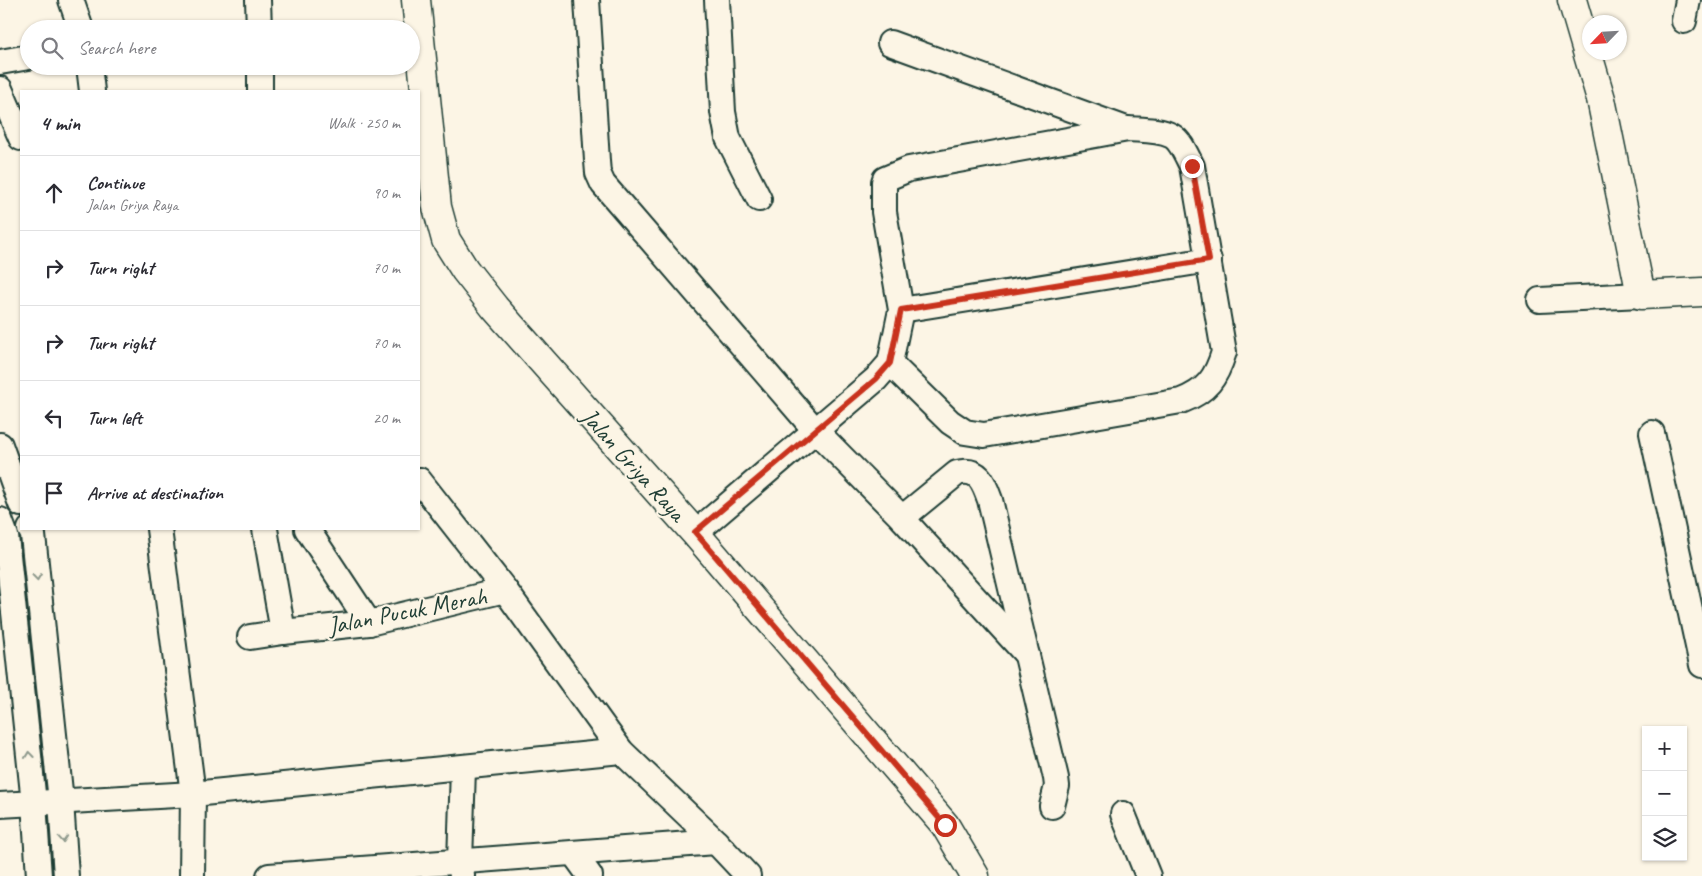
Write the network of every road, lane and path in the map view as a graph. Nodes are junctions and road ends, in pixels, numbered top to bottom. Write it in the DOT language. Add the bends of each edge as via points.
graph roads {
  1 [pos="71,0"];
  2 [pos="258,0"];
  3 [pos="416,0"];
  4 [pos="586,0"];
  5 [pos="717,0"];
  6 [pos="1572,0"];
  7 [pos="78,20"];
  8 [pos="259,20"];
  9 [pos="418,20"];
  10 [pos="420,41"];
  11 [pos="890,43"];
  12 [pos="20,59"];
  13 [pos="0,62"];
  14 [pos="90,75"];
  15 [pos="260,75"];
  16 [pos="0,89"];
  17 [pos="92,90"];
  18 [pos="260,90"];
  19 [pos="1128,129"];
  20 [pos="20,136"];
  21 [pos="759,199"];
  22 [pos="1209,260"];
  23 [pos="1702,292"];
  24 [pos="1641,295"];
  25 [pos="1540,300"];
  26 [pos="901,310"];
  27 [pos="890,363"];
  28 [pos="815,430"];
  29 [pos="1652,433"];
  30 [pos="0,446"];
  31 [pos="420,481"];
  32 [pos="20,501"];
  33 [pos="902,518"];
  34 [pos="0,520"];
  35 [pos="30,530"];
  36 [pos="159,530"];
  37 [pos="266,530"];
  38 [pos="308,530"];
  39 [pos="695,532"];
  40 [pos="505,590"];
  41 [pos="369,623"];
  42 [pos="283,632"];
  43 [pos="250,637"];
  44 [pos="1027,655"];
  45 [pos="1702,665"];
  46 [pos="621,751"];
  47 [pos="463,768"];
  48 [pos="194,794"];
  49 [pos="61,802"];
  50 [pos="34,803"];
  51 [pos="0,805"];
  52 [pos="1052,806"];
  53 [pos="1123,814"];
  54 [pos="716,842"];
  55 [pos="574,854"];
  56 [pos="461,869"];
  57 [pos="39,876"];
  58 [pos="66,876"];
  59 [pos="192,876"];
  60 [pos="269,876"];
  61 [pos="590,876"];
  62 [pos="748,876"];
  63 [pos="976,876"];
  64 [pos="1148,876"];
  1 -- 7 [label="street"];
  2 -- 8 [label="street"];
  3 -- 9 [label="street, Jalan Griya Raya"];
  4 -- 28 [label="street" via="598,173 602,184"];
  5 -- 21 [label="street" via="722,112 728,138"];
  6 -- 24 [label="street" via="1601,99"];
  10 -- 39 [label="street, Jalan Griya Raya" via="436,207 446,240 495,308"];
  11 -- 19 [label="street"];
  12 -- 13 [label="street"];
  14 -- 17 [label="street"];
  15 -- 18 [label="street"];
  16 -- 20 [label="street"];
  19 -- 22 [label="street" via="1154,131 1173,137 1181,148 1192,166"];
  19 -- 26 [label="street" via="909,169 885,179 884,212"];
  22 -- 26 [label="street"];
  22 -- 27 [label="street" via="1224,352 1210,383 1196,395 1181,401 984,435 965,432 950,422"];
  23 -- 24 [label="street"];
  24 -- 25 [label="street"];
  26 -- 27 [label="street"];
  27 -- 28 [label="street" via="876,379"];
  28 -- 33 [label="street"];
  28 -- 39 [label="street"];
  29 -- 45 [label="street"];
  30 -- 32 [label="street"];
  31 -- 40 [label="street"];
  33 -- 44 [label="street"];
  33 -- 44 [label="street" via="957,473 973,472 980,477 990,500"];
  50 -- 34 [label="street, one-way" via="6,536"];
  35 -- 49 [label="street, one-way"];
  36 -- 48 [label="street"];
  37 -- 42 [label="street"];
  38 -- 41 [label="street"];
  39 -- 63 [label="street, Jalan Griya Raya" via="945,825"];
  40 -- 41 [label="street, Jalan Pucuk Merah"];
  40 -- 46 [label="street"];
  41 -- 42 [label="street, Jalan Pucuk Merah"];
  42 -- 43 [label="street, Jalan Pucuk Merah"];
  44 -- 52 [label="street" via="1056,778"];
  46 -- 47 [label="street"];
  46 -- 54 [label="street"];
  47 -- 48 [label="street"];
  47 -- 56 [label="street"];
  48 -- 49 [label="street"];
  48 -- 59 [label="street"];
  49 -- 50 [label="street"];
  49 -- 58 [label="street, one-way"];
  50 -- 51 [label="street"];
  50 -- 57 [label="street"];
  53 -- 64 [label="street"];
  54 -- 55 [label="street"];
  54 -- 62 [label="street"];
  55 -- 56 [label="street"];
  55 -- 61 [label="street"];
  56 -- 60 [label="street"];
}
